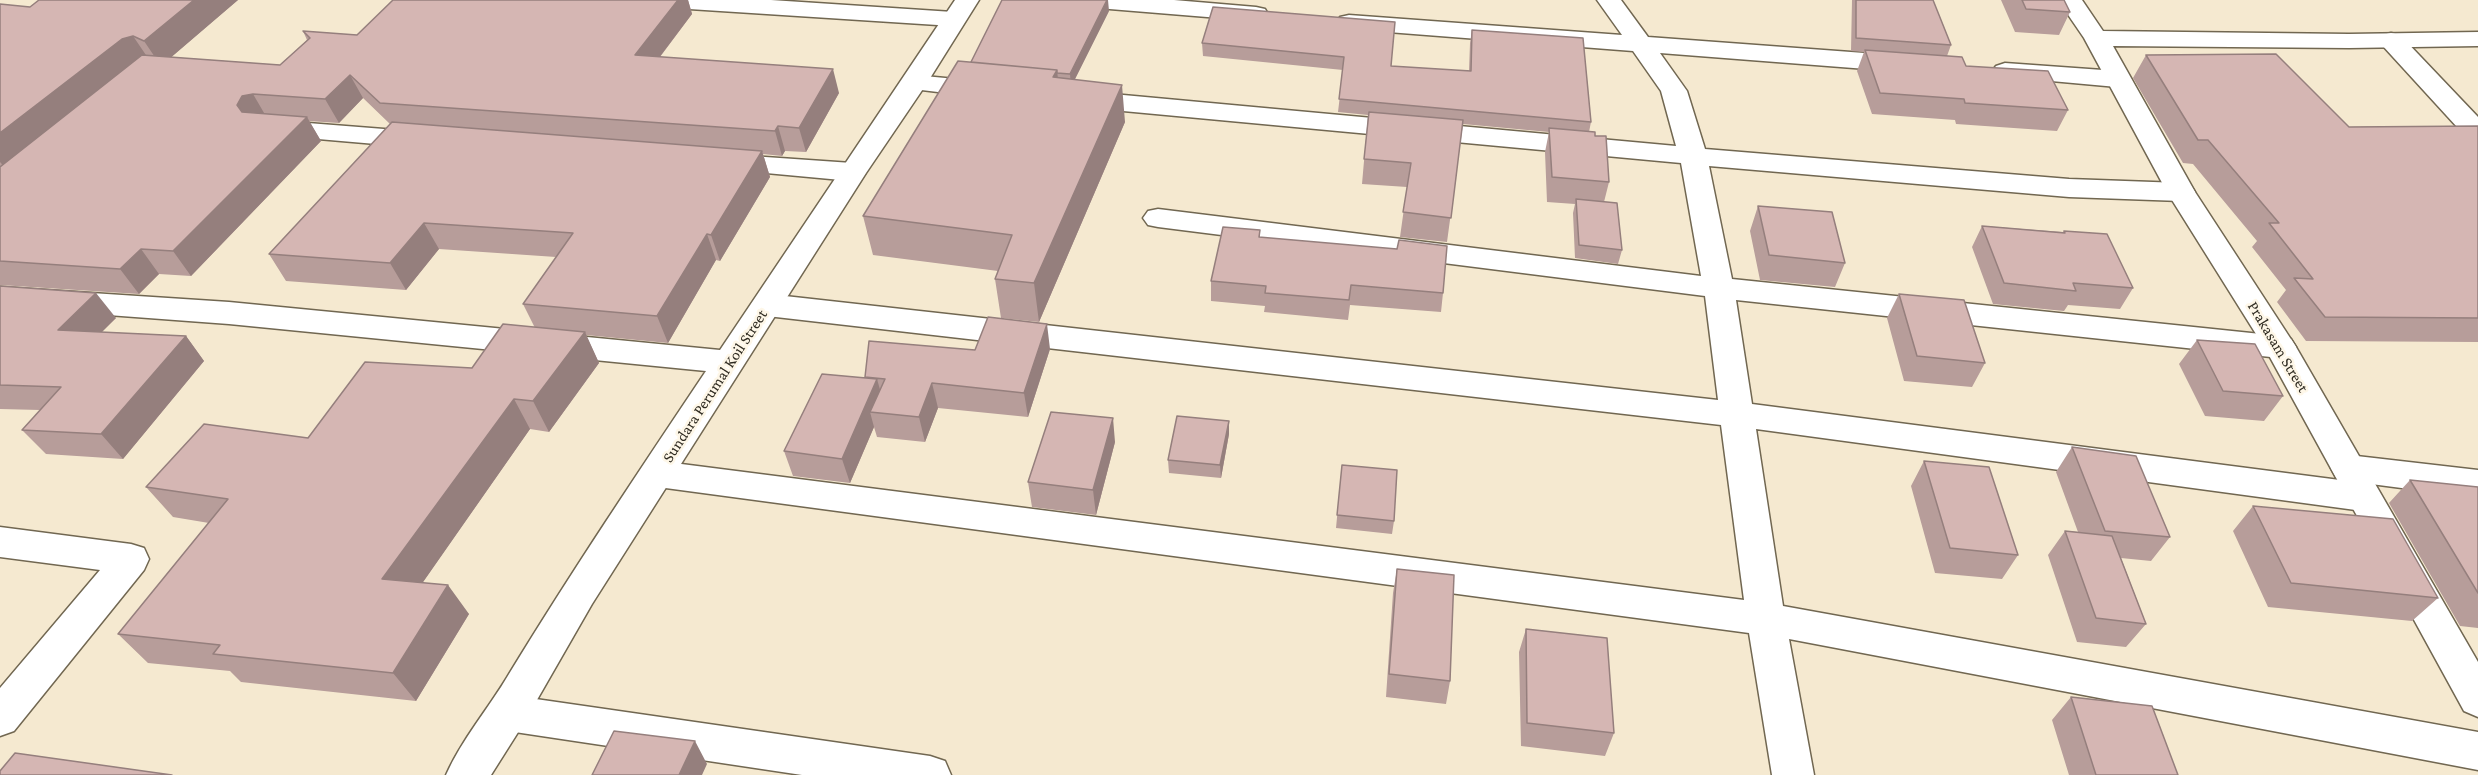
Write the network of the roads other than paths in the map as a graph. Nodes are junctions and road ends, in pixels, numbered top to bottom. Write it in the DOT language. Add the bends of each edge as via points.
graph roads {
  1 [pos="658,0"];
  2 [pos="1084,0"];
  3 [pos="1609,0"];
  4 [pos="2070,0"];
  5 [pos="960,10"];
  6 [pos="1277,16"];
  7 [pos="1324,20"];
  8 [pos="2096,38"];
  9 [pos="2478,39"];
  10 [pos="2391,40"];
  11 [pos="1642,45"];
  12 [pos="1927,66"];
  13 [pos="1986,70"];
  14 [pos="2117,79"];
  15 [pos="914,83"];
  16 [pos="1008,92"];
  17 [pos="1056,97"];
  18 [pos="267,128"];
  19 [pos="2478,133"];
  20 [pos="452,142"];
  21 [pos="1693,156"];
  22 [pos="699,160"];
  23 [pos="852,172"];
  24 [pos="2181,192"];
  25 [pos="1158,218"];
  26 [pos="1719,288"];
  27 [pos="0,297"];
  28 [pos="767,305"];
  29 [pos="2280,347"];
  30 [pos="730,362"];
  31 [pos="1736,414"];
  32 [pos="658,474"];
  33 [pos="2355,482"];
  34 [pos="2478,484"];
  35 [pos="0,542"];
  36 [pos="1766,619"];
  37 [pos="2478,699"];
  38 [pos="508,713"];
  39 [pos="0,718"];
  40 [pos="2478,751"];
  41 [pos="467,775"];
  42 [pos="930,775"];
  43 [pos="1793,775"];
  1 -- 5 [label="street"];
  2 -- 6 [label="street"];
  3 -- 11 [label="street"];
  4 -- 8 [label="street, Prakasam Street"];
  5 -- 15 [label="street, Sundara Perumal Koil Street"];
  7 -- 11 [label="street"];
  8 -- 10 [label="street"];
  8 -- 14 [label="street, Prakasam Street"];
  9 -- 10 [label="street"];
  10 -- 19 [label="street"];
  11 -- 12 [label="street"];
  11 -- 21 [label="street" via="1674,91"];
  13 -- 14 [label="street"];
  14 -- 24 [label="street, Prakasam Street"];
  15 -- 16 [label="street"];
  15 -- 23 [label="street, Sundara Perumal Koil Street"];
  17 -- 21 [label="street"];
  18 -- 20 [label="street"];
  21 -- 24 [label="street" via="2069,188"];
  21 -- 26 [label="street"];
  22 -- 23 [label="street"];
  23 -- 28 [label="street, Sundara Perumal Koil Street"];
  24 -- 29 [label="street, Prakasam Street"];
  25 -- 26 [label="street"];
  26 -- 29 [label="street"];
  26 -- 31 [label="street"];
  27 -- 30 [label="street" via="230,313"];
  28 -- 30 [label="street, Sundara Perumal Koil Street"];
  28 -- 31 [label="street"];
  29 -- 33 [label="street, Prakasam Street"];
  30 -- 32 [label="street, Sundara Perumal Koil Street"];
  31 -- 33 [label="street"];
  31 -- 36 [label="street"];
  32 -- 36 [label="street"];
  32 -- 38 [label="street, Sundara Perumal Koil Street" via="579,593"];
  33 -- 34 [label="street"];
  33 -- 37 [label="street, Prakasam Street"];
  35 -- 39 [label="street" via="131,559"];
  36 -- 40 [label="street"];
  36 -- 43 [label="street"];
  38 -- 41 [label="street, Sundara Perumal Koil Street"];
  38 -- 42 [label="street"];
}
